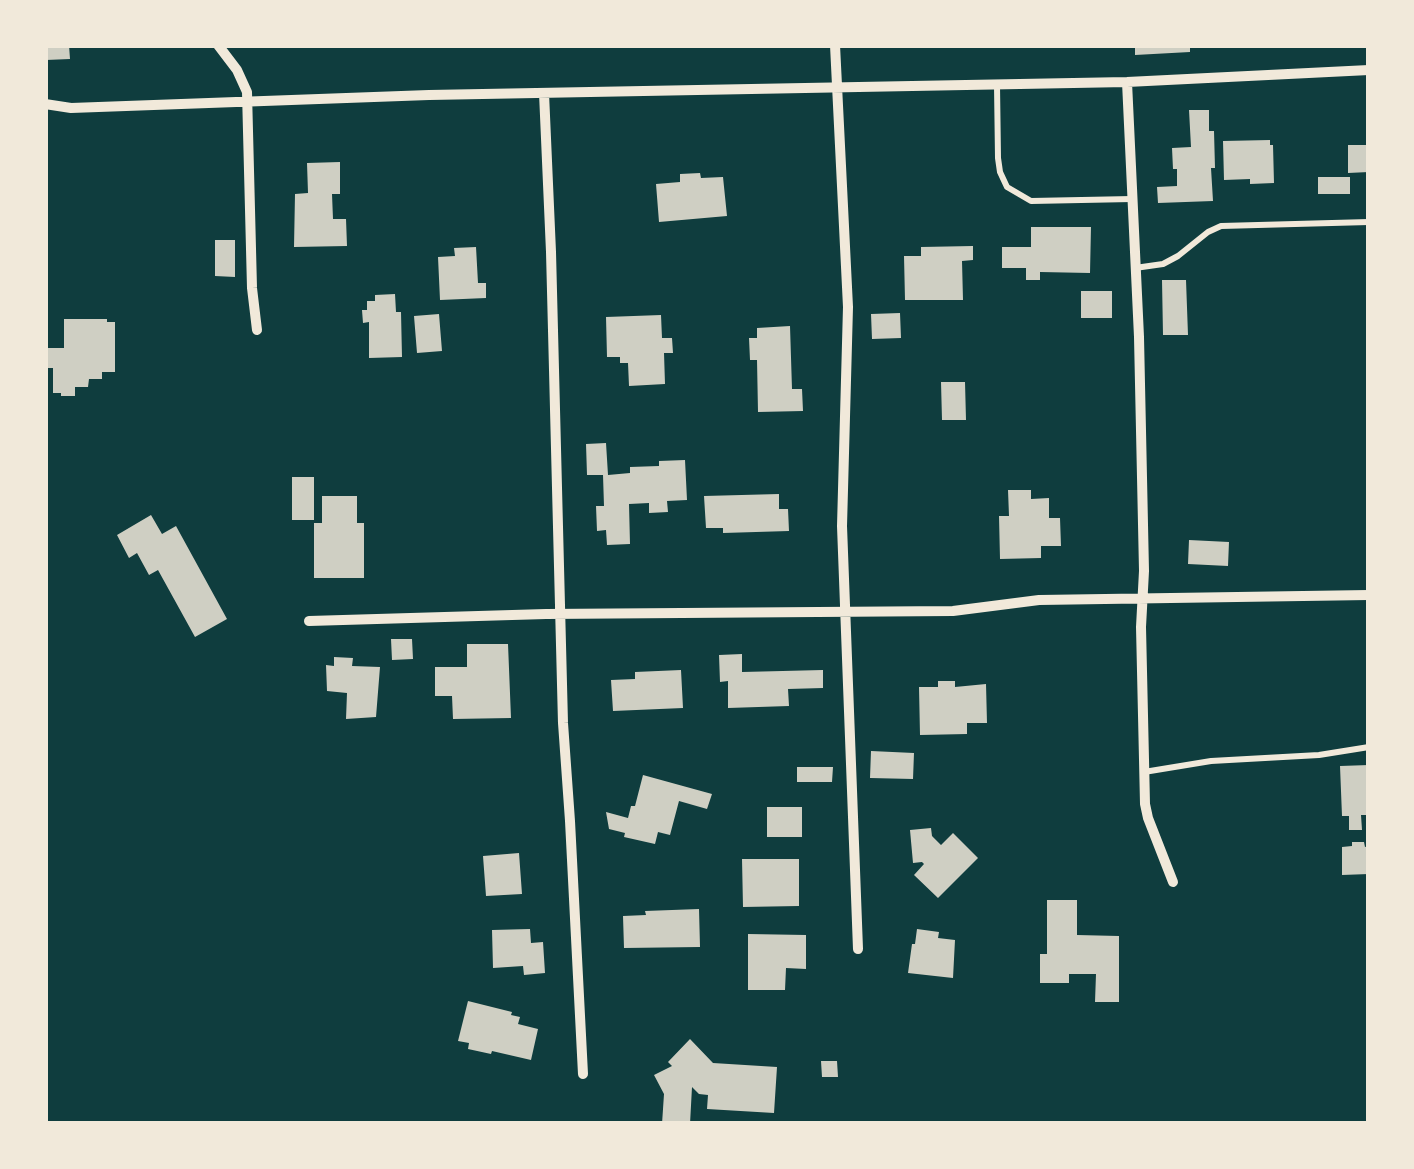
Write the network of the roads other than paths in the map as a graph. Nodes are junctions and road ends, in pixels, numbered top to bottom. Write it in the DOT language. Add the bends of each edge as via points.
graph roads {
  1 [pos="218,45"];
  2 [pos="835,45"];
  3 [pos="1369,70"];
  4 [pos="1127,82"];
  5 [pos="997,84"];
  6 [pos="838,87"];
  7 [pos="544,93"];
  8 [pos="248,102"];
  9 [pos="45,104"];
  10 [pos="1132,199"];
  11 [pos="1369,222"];
  12 [pos="1135,268"];
  13 [pos="256,330"];
  14 [pos="1369,595"];
  15 [pos="1142,599"];
  16 [pos="845,612"];
  17 [pos="561,614"];
  18 [pos="308,622"];
  19 [pos="1369,747"];
  20 [pos="1144,772"];
  21 [pos="1173,882"];
  22 [pos="858,949"];
  23 [pos="583,1074"];
  1 -- 8 [label="street" via="244,83"];
  2 -- 6 [label="street"];
  3 -- 4 [label="street"];
  4 -- 5 [label="street"];
  4 -- 10 [label="street"];
  5 -- 6 [label="street"];
  5 -- 10 [label="lane" via="998,158 1006,187 1031,200"];
  6 -- 7 [label="street"];
  6 -- 16 [label="street" via="848,308"];
  7 -- 8 [label="street"];
  7 -- 17 [label="street"];
  8 -- 9 [label="street"];
  8 -- 13 [label="street"];
  10 -- 12 [label="street"];
  11 -- 12 [label="lane" via="1221,226 1163,264"];
  12 -- 15 [label="street"];
  14 -- 15 [label="street"];
  15 -- 16 [label="street"];
  15 -- 20 [label="street"];
  16 -- 17 [label="street"];
  16 -- 22 [label="street"];
  17 -- 18 [label="street"];
  17 -- 23 [label="street"];
  19 -- 20 [label="lane"];
  20 -- 21 [label="street" via="1148,818"];
}
